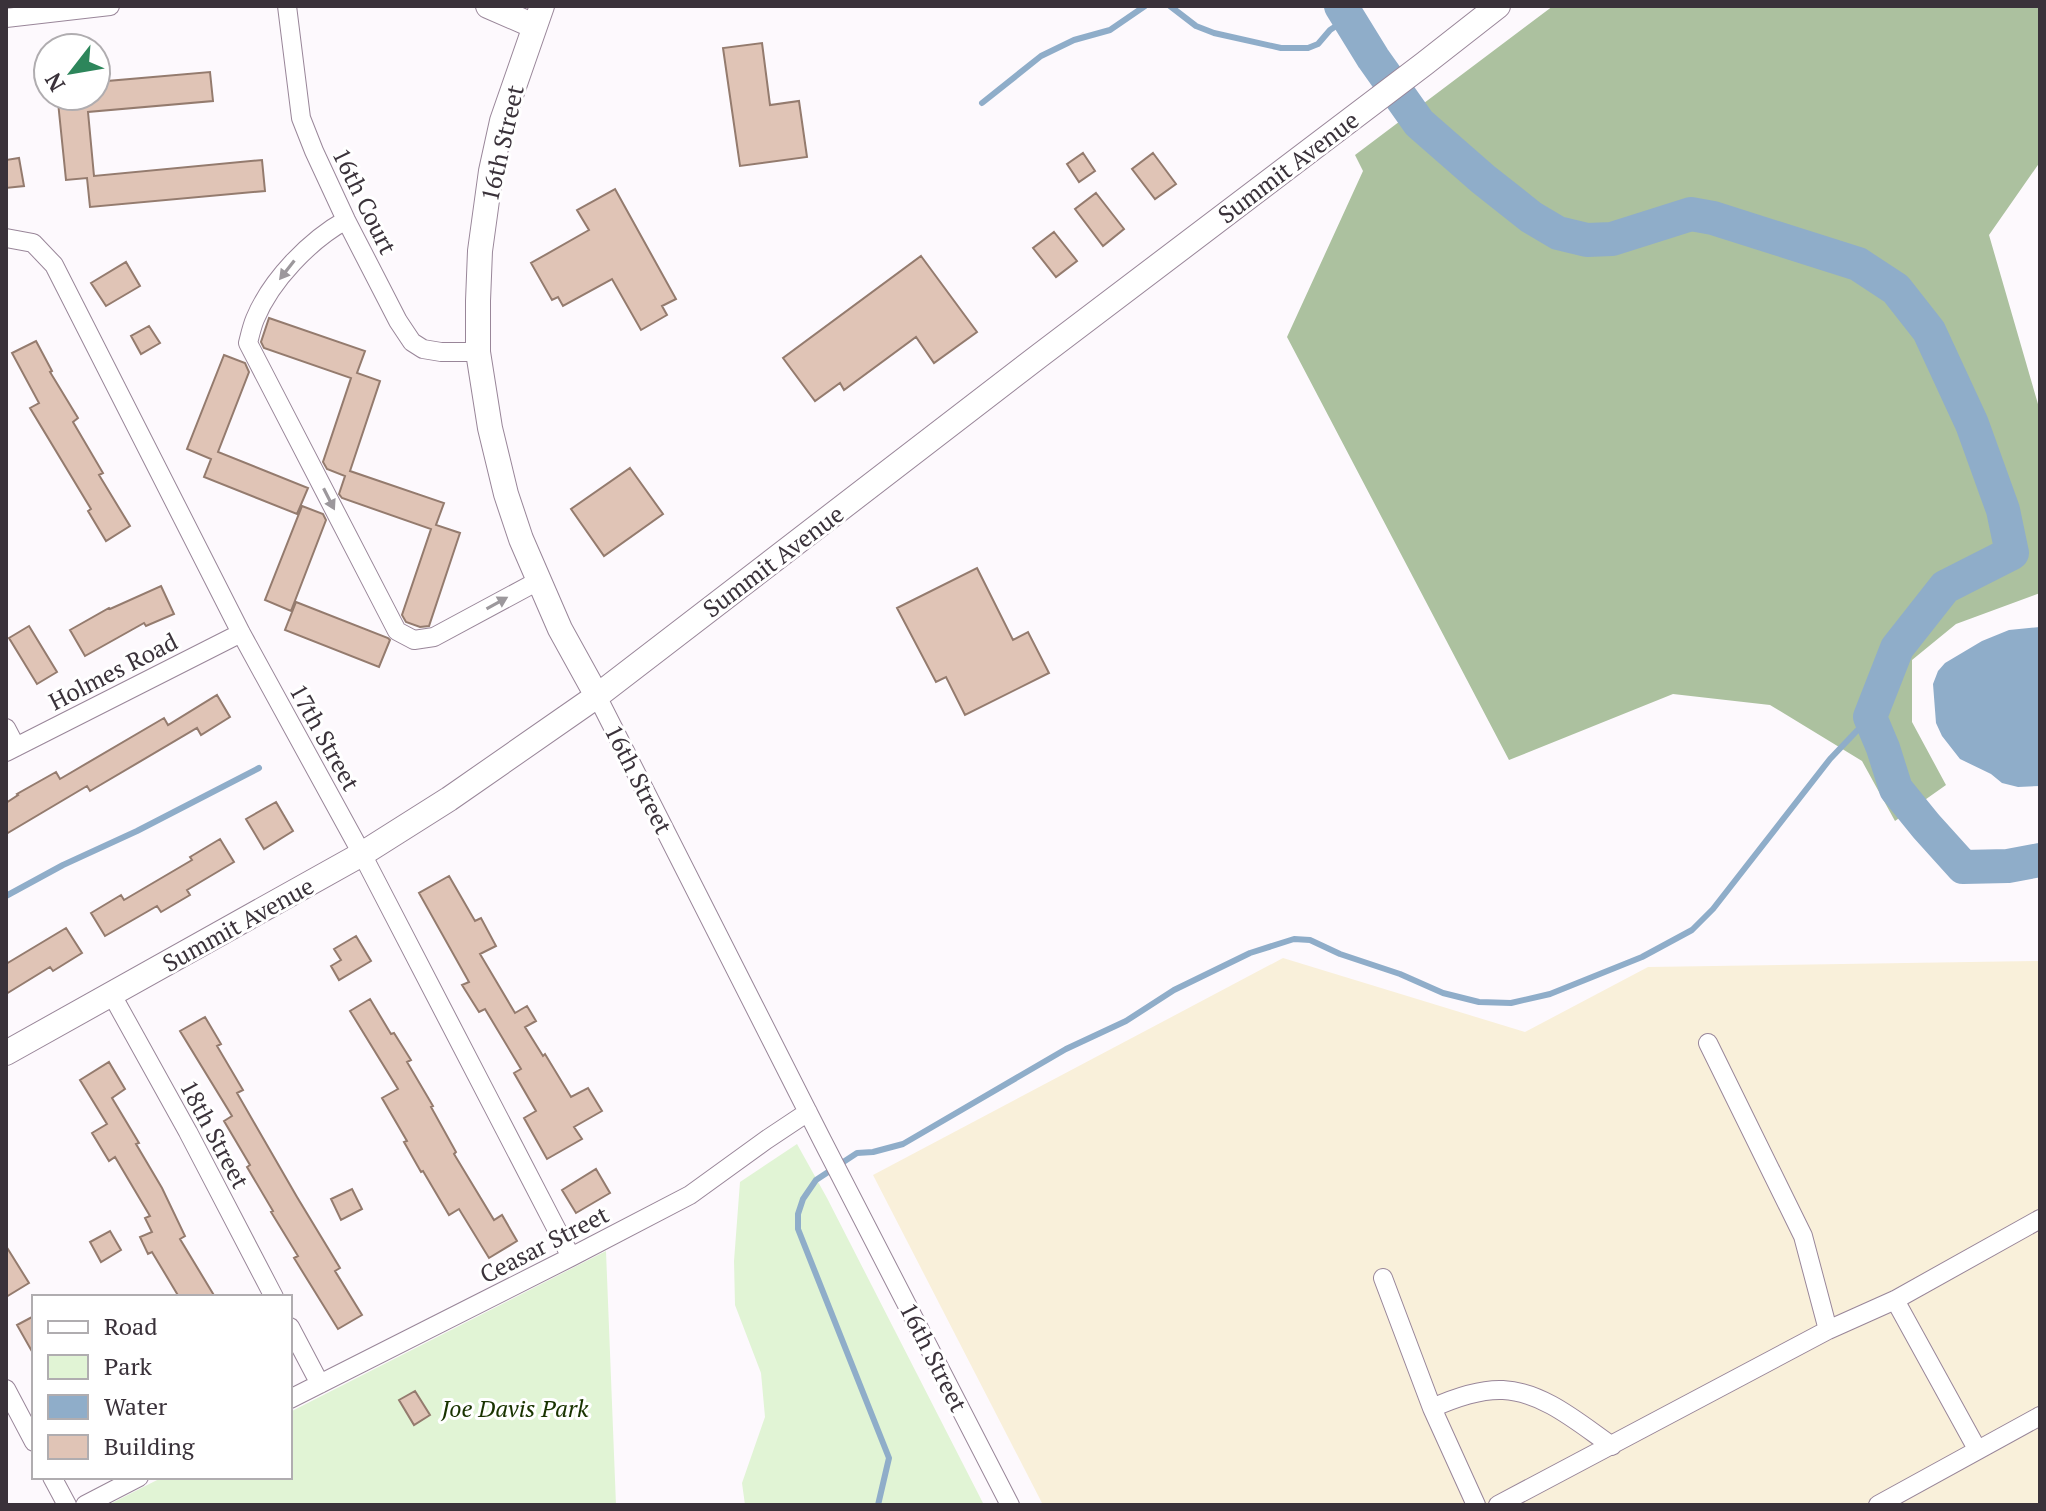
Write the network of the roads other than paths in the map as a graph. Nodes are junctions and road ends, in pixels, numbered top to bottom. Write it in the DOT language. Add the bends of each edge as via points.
graph roads {
  1 [pos="110,6"];
  2 [pos="287,6"];
  3 [pos="488,6"];
  4 [pos="1494,8"];
  5 [pos="538,16"];
  6 [pos="6,18"];
  7 [pos="346,220"];
  8 [pos="6,238"];
  9 [pos="478,352"];
  10 [pos="538,581"];
  11 [pos="241,633"];
  12 [pos="597,696"];
  13 [pos="6,728"];
  14 [pos="11,750"];
  15 [pos="362,854"];
  16 [pos="112,995"];
  17 [pos="1708,1043"];
  18 [pos="6,1053"];
  19 [pos="808,1112"];
  20 [pos="2040,1219"];
  21 [pos="571,1257"];
  22 [pos="1383,1278"];
  23 [pos="273,1295"];
  24 [pos="1895,1300"];
  25 [pos="1828,1330"];
  26 [pos="292,1331"];
  27 [pos="320,1384"];
  28 [pos="6,1389"];
  29 [pos="292,1398"];
  30 [pos="1432,1408"];
  31 [pos="2040,1416"];
  32 [pos="32,1438"];
  33 [pos="1612,1446"];
  34 [pos="1977,1449"];
  35 [pos="53,1479"];
  36 [pos="135,1479"];
  37 [pos="67,1505"];
  38 [pos="85,1505"];
  39 [pos="1010,1505"];
  40 [pos="1476,1505"];
  41 [pos="1498,1505"];
  42 [pos="1878,1505"];
  1 -- 6 [label="street"];
  2 -- 7 [label="street, 16th Court" via="301,118"];
  3 -- 5 [label="main road"];
  4 -- 12 [label="main road, Summit Avenue"];
  5 -- 9 [label="main road, 16th Street" via="491,171 480,251"];
  7 -- 9 [label="street, 16th Court" via="412,342 441,352"];
  7 -- 10 [label="street, one-way" via="301,252 267,296 248,343 397,631 414,640 434,637"];
  8 -- 11 [label="street, 17th Street" via="33,243 54,265"];
  9 -- 10 [label="main road, 16th Street" via="506,494"];
  10 -- 12 [label="main road, 16th Street"];
  11 -- 14 [label="street, Holmes Road"];
  11 -- 15 [label="street, 17th Street"];
  12 -- 15 [label="main road, Summit Avenue"];
  12 -- 19 [label="street, 16th Street"];
  13 -- 14 [label="street"];
  15 -- 16 [label="main road, Summit Avenue"];
  15 -- 21 [label="street, 17th Street"];
  16 -- 18 [label="main road, Summit Avenue"];
  16 -- 23 [label="street, 18th Street"];
  17 -- 25 [label="street" via="1803,1236"];
  19 -- 21 [label="street, Ceasar Street" via="690,1195"];
  19 -- 39 [label="street, 16th Street"];
  20 -- 24 [label="street"];
  21 -- 27 [label="street, Ceasar Street"];
  22 -- 30 [label="street"];
  24 -- 25 [label="street"];
  24 -- 34 [label="street"];
  25 -- 33 [label="street"];
  26 -- 27 [label="street"];
  27 -- 29 [label="street, Ceasar Street"];
  28 -- 32 [label="street"];
  30 -- 33 [label="street" via="1459,1397 1503,1390 1563,1412"];
  30 -- 40 [label="street"];
  31 -- 34 [label="street"];
  33 -- 41 [label="street"];
  34 -- 42 [label="street"];
  35 -- 37 [label="street"];
  36 -- 38 [label="street"];
}
